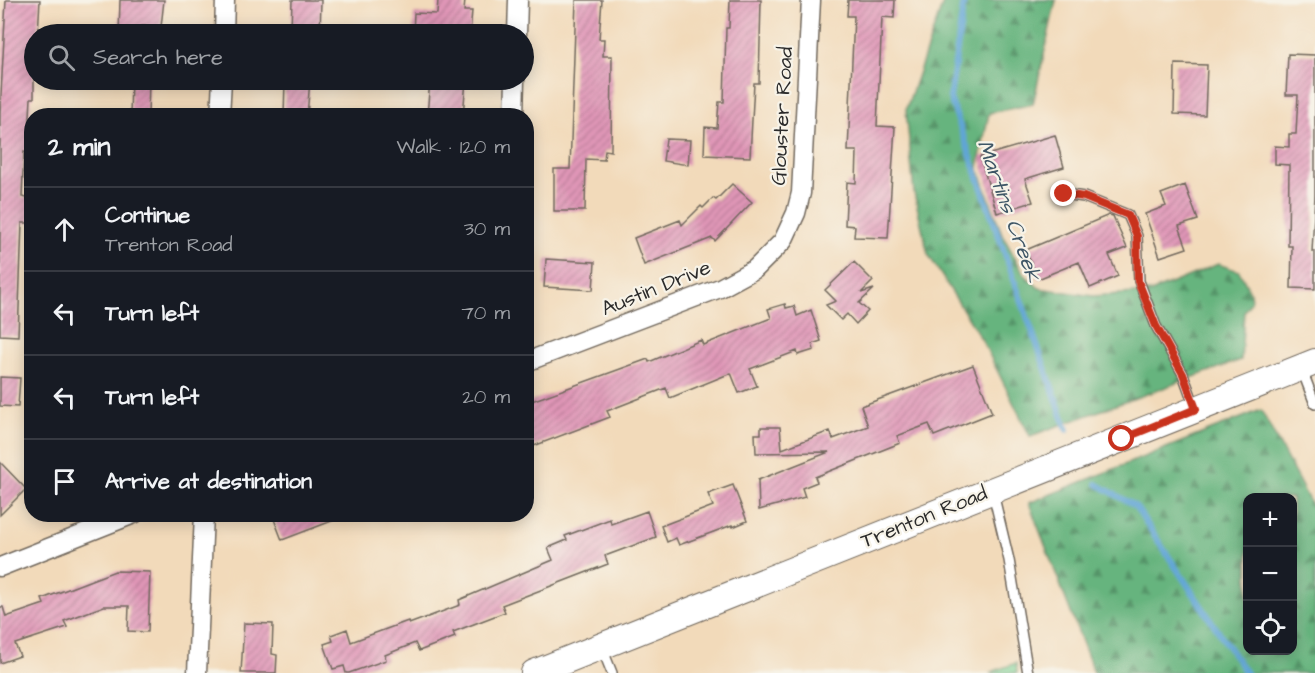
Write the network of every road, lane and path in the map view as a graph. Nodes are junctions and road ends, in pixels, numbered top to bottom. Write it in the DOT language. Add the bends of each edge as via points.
graph roads {
  1 [pos="225,0"];
  2 [pos="518,0"];
  3 [pos="811,0"];
  4 [pos="224,24"];
  5 [pos="517,24"];
  6 [pos="221,90"];
  7 [pos="515,90"];
  8 [pos="220,108"];
  9 [pos="514,108"];
  10 [pos="1064,194"];
  11 [pos="788,233"];
  12 [pos="534,359"];
  13 [pos="1308,365"];
  14 [pos="1315,404"];
  15 [pos="1196,409"];
  16 [pos="992,489"];
  17 [pos="114,522"];
  18 [pos="204,522"];
  19 [pos="0,567"];
  20 [pos="601,646"];
  21 [pos="197,673"];
  22 [pos="534,673"];
  23 [pos="612,673"];
  24 [pos="1028,673"];
  1 -- 4 [label="street"];
  2 -- 5 [label="street"];
  3 -- 11 [label="street, Glouster Road" via="801,192"];
  6 -- 8 [label="street"];
  7 -- 9 [label="street"];
  10 -- 15 [label="lane" via="1084,197 1128,215 1137,236 1138,281"];
  11 -- 12 [label="street, Austin Drive" via="763,263 720,288"];
  13 -- 14 [label="lane"];
  13 -- 15 [label="main road, Trenton Road"];
  15 -- 16 [label="main road, Trenton Road"];
  16 -- 20 [label="main road, Trenton Road"];
  16 -- 24 [label="lane" via="1009,560"];
  17 -- 19 [label="street"];
  18 -- 21 [label="street"];
  20 -- 22 [label="main road, Trenton Road"];
  20 -- 23 [label="lane"];
}
